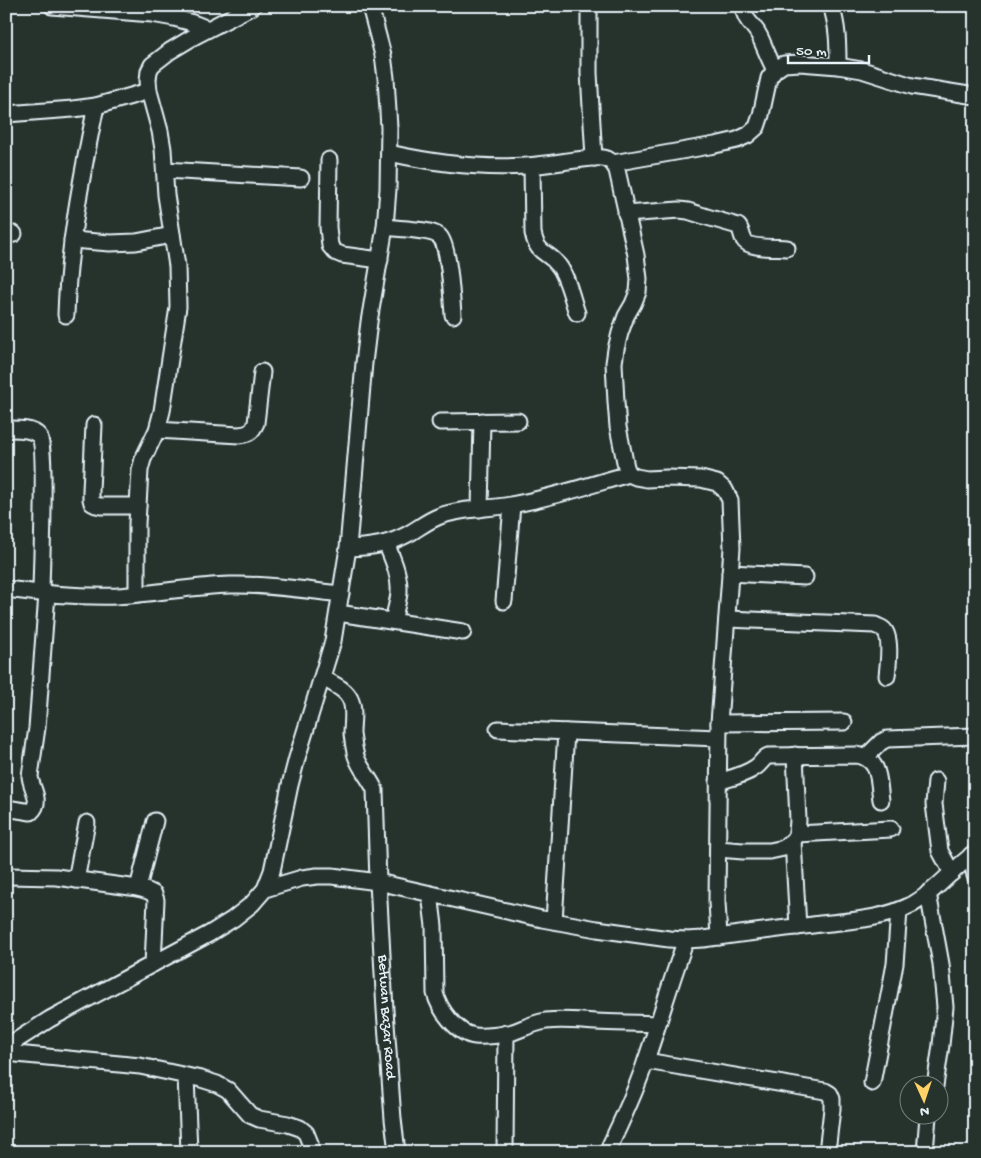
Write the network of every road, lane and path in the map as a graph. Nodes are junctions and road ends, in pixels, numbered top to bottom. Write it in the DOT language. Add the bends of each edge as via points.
graph roads {
  1 [pos="52,6"];
  2 [pos="253,6"];
  3 [pos="370,6"];
  4 [pos="589,6"];
  5 [pos="743,6"];
  6 [pos="831,6"];
  7 [pos="208,29"];
  8 [pos="838,66"];
  9 [pos="775,70"];
  10 [pos="149,91"];
  11 [pos="975,96"];
  12 [pos="96,106"];
  13 [pos="6,114"];
  14 [pos="389,153"];
  15 [pos="594,158"];
  16 [pos="329,160"];
  17 [pos="613,162"];
  18 [pos="532,166"];
  19 [pos="165,170"];
  20 [pos="301,178"];
  21 [pos="626,214"];
  22 [pos="385,228"];
  23 [pos="172,235"];
  24 [pos="72,240"];
  25 [pos="787,248"];
  26 [pos="380,260"];
  27 [pos="577,313"];
  28 [pos="66,315"];
  29 [pos="453,315"];
  30 [pos="262,372"];
  31 [pos="482,421"];
  32 [pos="518,421"];
  33 [pos="440,422"];
  34 [pos="94,425"];
  35 [pos="6,429"];
  36 [pos="157,430"];
  37 [pos="629,474"];
  38 [pos="512,505"];
  39 [pos="138,506"];
  40 [pos="480,509"];
  41 [pos="386,543"];
  42 [pos="348,548"];
  43 [pos="730,573"];
  44 [pos="805,577"];
  45 [pos="6,589"];
  46 [pos="44,593"];
  47 [pos="137,594"];
  48 [pos="341,594"];
  49 [pos="504,601"];
  50 [pos="338,612"];
  51 [pos="727,619"];
  52 [pos="393,621"];
  53 [pos="464,632"];
  54 [pos="887,676"];
  55 [pos="323,678"];
  56 [pos="844,722"];
  57 [pos="498,729"];
  58 [pos="718,730"];
  59 [pos="566,732"];
  60 [pos="975,736"];
  61 [pos="796,755"];
  62 [pos="866,757"];
  63 [pos="936,781"];
  64 [pos="718,782"];
  65 [pos="880,800"];
  66 [pos="6,808"];
  67 [pos="155,821"];
  68 [pos="87,823"];
  69 [pos="891,829"];
  70 [pos="795,838"];
  71 [pos="718,849"];
  72 [pos="973,854"];
  73 [pos="952,873"];
  74 [pos="8,876"];
  75 [pos="975,876"];
  76 [pos="76,880"];
  77 [pos="378,882"];
  78 [pos="138,888"];
  79 [pos="265,889"];
  80 [pos="928,893"];
  81 [pos="430,894"];
  82 [pos="899,911"];
  83 [pos="554,921"];
  84 [pos="798,927"];
  85 [pos="719,937"];
  86 [pos="686,940"];
  87 [pos="154,964"];
  88 [pos="658,1024"];
  89 [pos="506,1033"];
  90 [pos="6,1046"];
  91 [pos="6,1053"];
  92 [pos="646,1061"];
  93 [pos="186,1076"];
  94 [pos="936,1076"];
  95 [pos="872,1083"];
  96 [pos="927,1126"];
  97 [pos="189,1152"];
  98 [pos="310,1152"];
  99 [pos="397,1152"];
  100 [pos="504,1152"];
  101 [pos="606,1152"];
  102 [pos="827,1152"];
  103 [pos="924,1152"];
  1 -- 7 [label="street" via="167,16"];
  2 -- 7 [label="street"];
  3 -- 14 [label="street" via="386,78"];
  4 -- 15 [label="street"];
  5 -- 9 [label="street" via="746,19 760,37"];
  6 -- 8 [label="street" via="838,37"];
  7 -- 10 [label="street" via="170,50 152,65"];
  8 -- 9 [label="street" via="784,64"];
  8 -- 11 [label="street" via="912,86"];
  9 -- 17 [label="street" via="769,78 757,127 748,135 715,145"];
  10 -- 12 [label="street"];
  10 -- 19 [label="street" via="160,132"];
  12 -- 13 [label="street"];
  12 -- 24 [label="street"];
  14 -- 18 [label="street" via="467,165"];
  14 -- 22 [label="street"];
  15 -- 17 [label="street"];
  15 -- 18 [label="street"];
  16 -- 26 [label="street" via="330,246 342,255"];
  17 -- 21 [label="street"];
  18 -- 27 [label="street" via="536,244 560,266"];
  19 -- 20 [label="street"];
  19 -- 23 [label="street"];
  21 -- 25 [label="street" via="688,211 738,226 748,244"];
  21 -- 37 [label="street" via="636,255 638,292 620,333 614,363 618,427"];
  22 -- 26 [label="street"];
  22 -- 29 [label="street" via="423,231 438,235 443,240"];
  23 -- 24 [label="street" via="119,243"];
  23 -- 36 [label="street" via="178,307"];
  24 -- 28 [label="street"];
  26 -- 42 [label="street" via="364,362"];
  30 -- 36 [label="street" via="256,423 247,434"];
  31 -- 32 [label="street"];
  31 -- 33 [label="street"];
  31 -- 40 [label="street"];
  34 -- 39 [label="street" via="92,503"];
  35 -- 46 [label="street" via="34,432 42,444"];
  36 -- 39 [label="street" via="140,470"];
  37 -- 38 [label="street"];
  37 -- 43 [label="street" via="646,479 701,479 716,483 725,490 731,513"];
  38 -- 40 [label="street"];
  38 -- 49 [label="street"];
  39 -- 47 [label="street"];
  40 -- 41 [label="street" via="440,516"];
  41 -- 42 [label="street"];
  41 -- 52 [label="street" via="399,582"];
  42 -- 48 [label="street"];
  43 -- 44 [label="street"];
  43 -- 51 [label="street"];
  45 -- 46 [label="street"];
  46 -- 47 [label="street" via="88,596"];
  46 -- 66 [label="street" via="37,728 30,776 37,801 31,812"];
  47 -- 48 [label="street" via="232,585"];
  48 -- 50 [label="street"];
  50 -- 52 [label="street"];
  50 -- 55 [label="street"];
  51 -- 54 [label="street" via="876,625 887,634"];
  51 -- 58 [label="street"];
  52 -- 53 [label="street"];
  55 -- 77 [label="street, Betwan Bazar Road" via="350,698 357,760 375,790"];
  55 -- 79 [label="street" via="292,776 272,871"];
  56 -- 58 [label="street"];
  57 -- 59 [label="street"];
  58 -- 59 [label="street"];
  58 -- 64 [label="street"];
  59 -- 83 [label="street"];
  60 -- 62 [label="street" via="887,739"];
  61 -- 62 [label="street"];
  61 -- 64 [label="street" via="765,757 755,768 740,776"];
  61 -- 70 [label="street" via="798,820"];
  62 -- 65 [label="street" via="876,768"];
  63 -- 73 [label="street" via="934,804 940,851"];
  64 -- 71 [label="street"];
  67 -- 78 [label="street"];
  68 -- 76 [label="street"];
  69 -- 70 [label="street"];
  70 -- 71 [label="street" via="784,848 770,851"];
  70 -- 84 [label="street"];
  71 -- 85 [label="street"];
  72 -- 73 [label="street"];
  72 -- 75 [label="street"];
  73 -- 80 [label="street"];
  74 -- 76 [label="street"];
  76 -- 78 [label="street"];
  77 -- 79 [label="street" via="317,876"];
  77 -- 81 [label="street"];
  77 -- 99 [label="street, Betwan Bazar Road"];
  78 -- 87 [label="street" via="154,894 156,900"];
  79 -- 87 [label="street" via="233,919"];
  80 -- 82 [label="street"];
  80 -- 94 [label="street" via="945,1006"];
  81 -- 83 [label="street"];
  81 -- 89 [label="street" via="437,1002 442,1011 467,1034"];
  82 -- 84 [label="street"];
  82 -- 95 [label="street" via="895,964"];
  83 -- 86 [label="street"];
  84 -- 85 [label="street"];
  85 -- 86 [label="street"];
  86 -- 88 [label="street"];
  87 -- 90 [label="street"];
  88 -- 89 [label="street" via="563,1020 534,1024"];
  88 -- 92 [label="street"];
  89 -- 100 [label="street"];
  91 -- 93 [label="street" via="110,1062"];
  92 -- 101 [label="street"];
  92 -- 102 [label="street" via="825,1090 832,1099"];
  93 -- 97 [label="street"];
  93 -- 98 [label="street" via="228,1090 250,1115 300,1128 306,1133"];
  96 -- 103 [label="street"];
}
